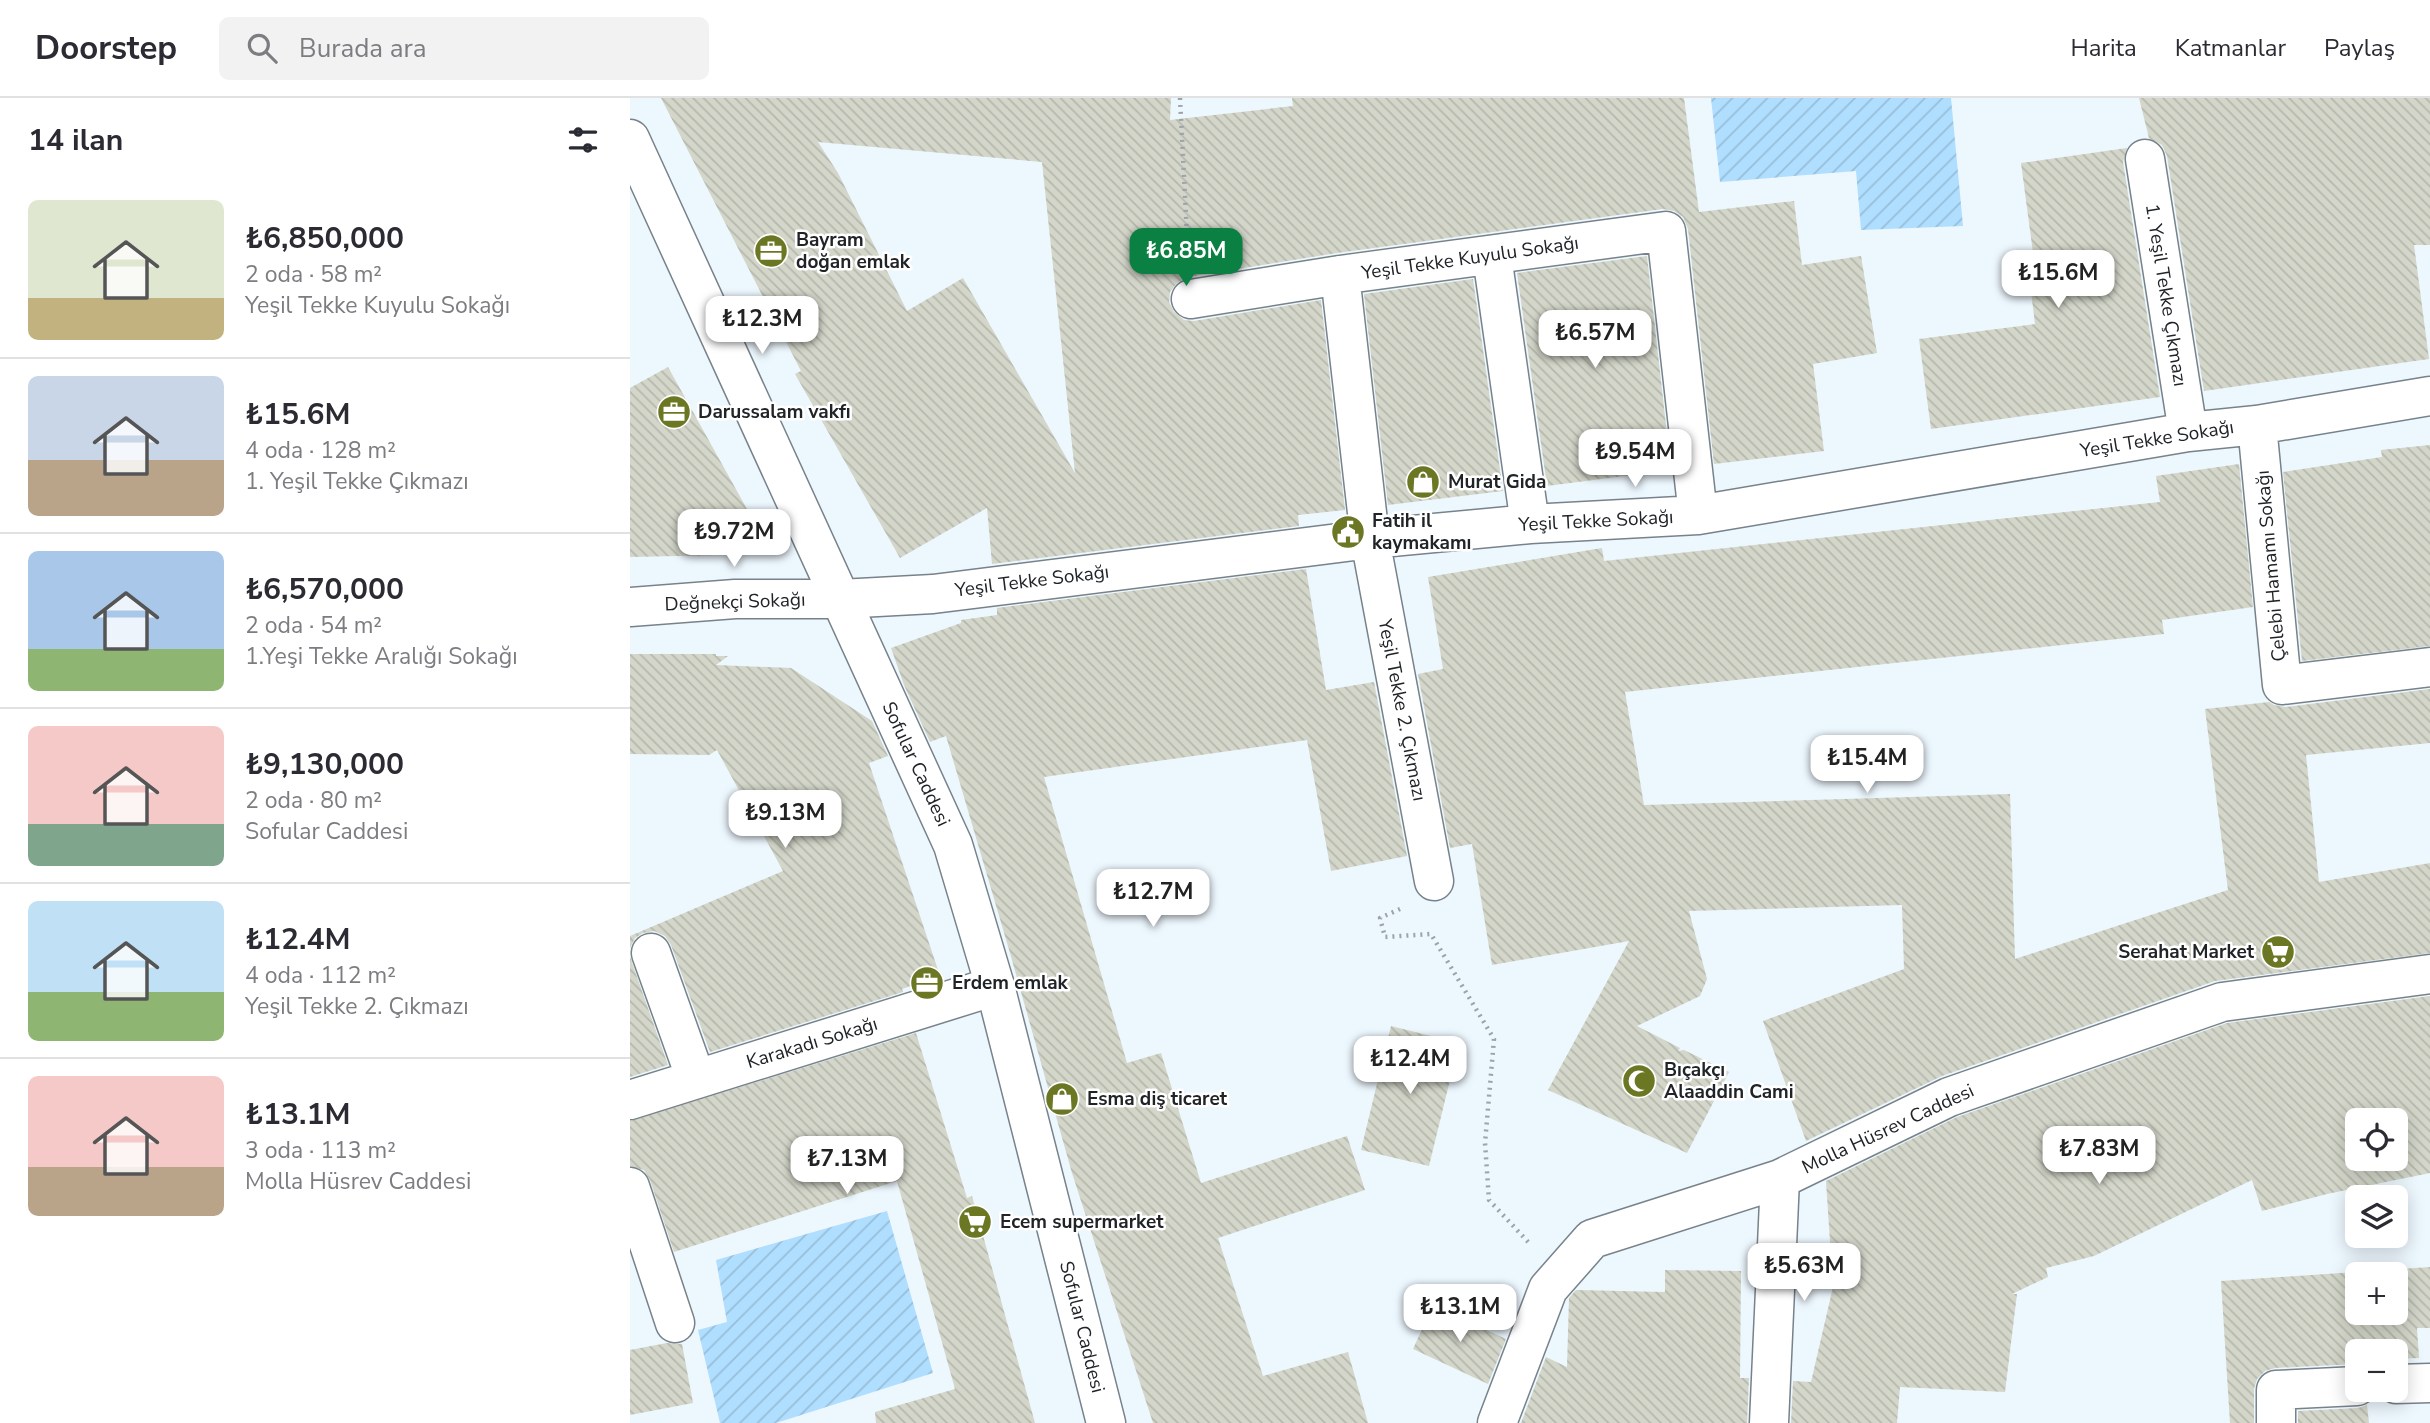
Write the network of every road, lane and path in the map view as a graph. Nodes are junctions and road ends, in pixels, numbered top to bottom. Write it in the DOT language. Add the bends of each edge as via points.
graph roads {
  1 [pos="1180,98"];
  2 [pos="630,139"];
  3 [pos="2144,159"];
  4 [pos="1492,256"];
  5 [pos="1340,275"];
  6 [pos="1191,299"];
  7 [pos="2430,396"];
  8 [pos="2257,425"];
  9 [pos="2188,432"];
  10 [pos="1698,515"];
  11 [pos="1530,524"];
  12 [pos="1370,539"];
  13 [pos="840,599"];
  14 [pos="630,607"];
  15 [pos="2430,667"];
  16 [pos="1434,881"];
  17 [pos="651,953"];
  18 [pos="2430,974"];
  19 [pos="995,986"];
  20 [pos="696,1079"];
  21 [pos="630,1100"];
  22 [pos="1780,1179"];
  23 [pos="630,1187"];
  24 [pos="1560,1276"];
  25 [pos="675,1322"];
  26 [pos="2430,1383"];
  27 [pos="2408,1384"];
  28 [pos="2345,1387"];
  29 [pos="1106,1423"];
  30 [pos="1497,1423"];
  31 [pos="1769,1423"];
  32 [pos="2276,1423"];
  1 -- 6 [label="path"];
  2 -- 13 [label="street, Sofular Caddesi"];
  3 -- 9 [label="street, 1. Yeşil Tekke Çıkmazı"];
  4 -- 5 [label="street, Yeşil Tekke Kuyulu Sokağı"];
  4 -- 10 [label="street, Yeşil Tekke Kuyulu Sokağı" via="1666,231"];
  4 -- 11 [label="street"];
  5 -- 6 [label="street, Yeşil Tekke Kuyulu Sokağı"];
  5 -- 12 [label="street, Yeşil Tekke 2. Çıkmazı"];
  7 -- 8 [label="street, Yeşil Tekke Sokağı"];
  8 -- 9 [label="street, Yeşil Tekke Sokağı"];
  8 -- 15 [label="street, Çelebi Hamamı Sokağı" via="2282,685"];
  9 -- 10 [label="street, Yeşil Tekke Sokağı"];
  10 -- 11 [label="street, Yeşil Tekke Sokağı"];
  11 -- 12 [label="street, Yeşil Tekke Sokağı"];
  12 -- 13 [label="street, Yeşil Tekke Sokağı" via="933,594"];
  12 -- 16 [label="street, Yeşil Tekke 2. Çıkmazı"];
  13 -- 14 [label="street, Değnekçi Sokağı" via="735,599"];
  13 -- 19 [label="street, Sofular Caddesi" via="953,845"];
  16 -- 24 [label="path" via="1423,899 1380,918 1385,937 1431,934 1494,1040 1485,1143 1489,1200"];
  17 -- 20 [label="street"];
  18 -- 22 [label="street, Molla Hüsrev Caddesi" via="2222,1002 1949,1097"];
  19 -- 20 [label="street, Karakadı Sokağı"];
  19 -- 29 [label="street, Sofular Caddesi"];
  20 -- 21 [label="street, Karakadı Sokağı"];
  22 -- 24 [label="street, Molla Hüsrev Caddesi" via="1592,1239"];
  22 -- 31 [label="street"];
  23 -- 25 [label="street"];
  24 -- 30 [label="street, Molla Hüsrev Caddesi" via="1548,1289"];
  26 -- 27 [label="street"];
  28 -- 32 [label="street" via="2276,1390"];
}
